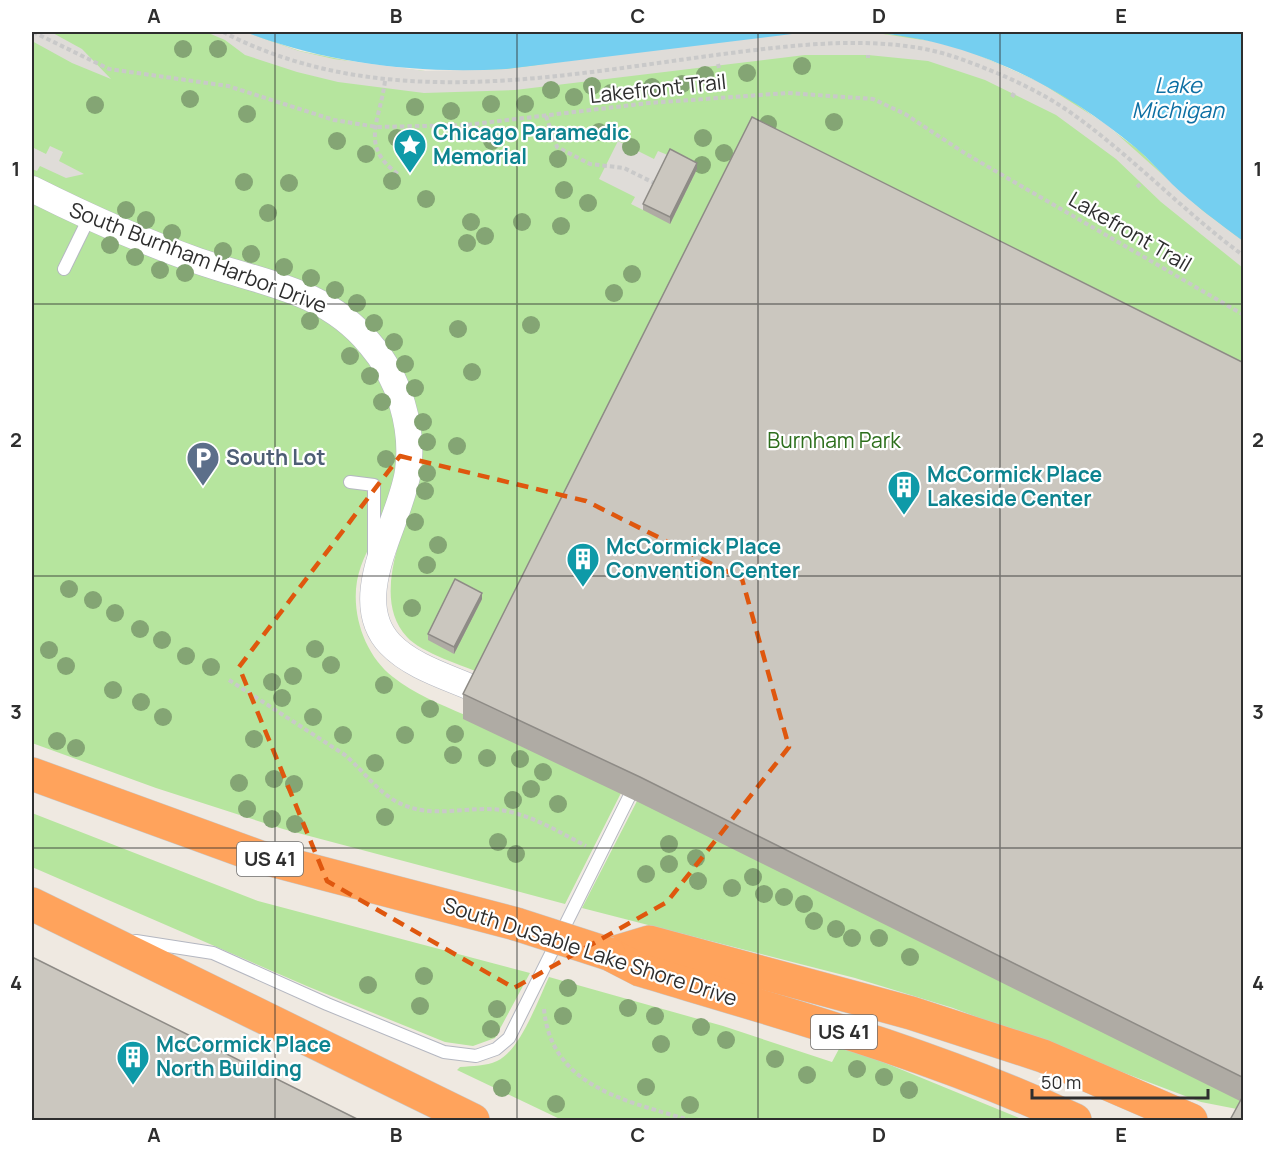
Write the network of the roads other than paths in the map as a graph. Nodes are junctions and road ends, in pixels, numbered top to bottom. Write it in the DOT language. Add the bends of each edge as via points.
graph roads {
  1 [pos="32,189"];
  2 [pos="89,218"];
  3 [pos="64,269"];
  4 [pos="350,482"];
  5 [pos="375,577"];
  6 [pos="477,690"];
  7 [pos="32,774"];
  8 [pos="629,797"];
  9 [pos="32,904"];
  10 [pos="96,935"];
  11 [pos="609,954"];
  12 [pos="473,1120"];
  13 [pos="1075,1120"];
  14 [pos="1191,1120"];
  1 -- 2 [label="street, South Burnham Harbor Drive"];
  2 -- 3 [label="lane"];
  2 -- 5 [label="street, South Burnham Harbor Drive" via="199,261 303,294 331,307 372,345 399,396 408,449 402,498"];
  4 -- 5 [label="lane" via="374,485"];
  5 -- 6 [label="street, South Burnham Harbor Drive" via="375,614 389,643 410,661"];
  7 -- 11 [label="highway, South DuSable Lake Shore Drive / US 41, bridge" via="260,857 516,924"];
  8 -- 10 [label="lane" via="509,1038 496,1049 476,1056 444,1052 213,953"];
  9 -- 10 [label="highway"];
  10 -- 12 [label="highway"];
  11 -- 13 [label="highway, South DuSable Lake Shore Drive / US 41" via="640,970 901,1049"];
  11 -- 14 [label="highway" via="649,942 911,1012 1043,1056"];
}
